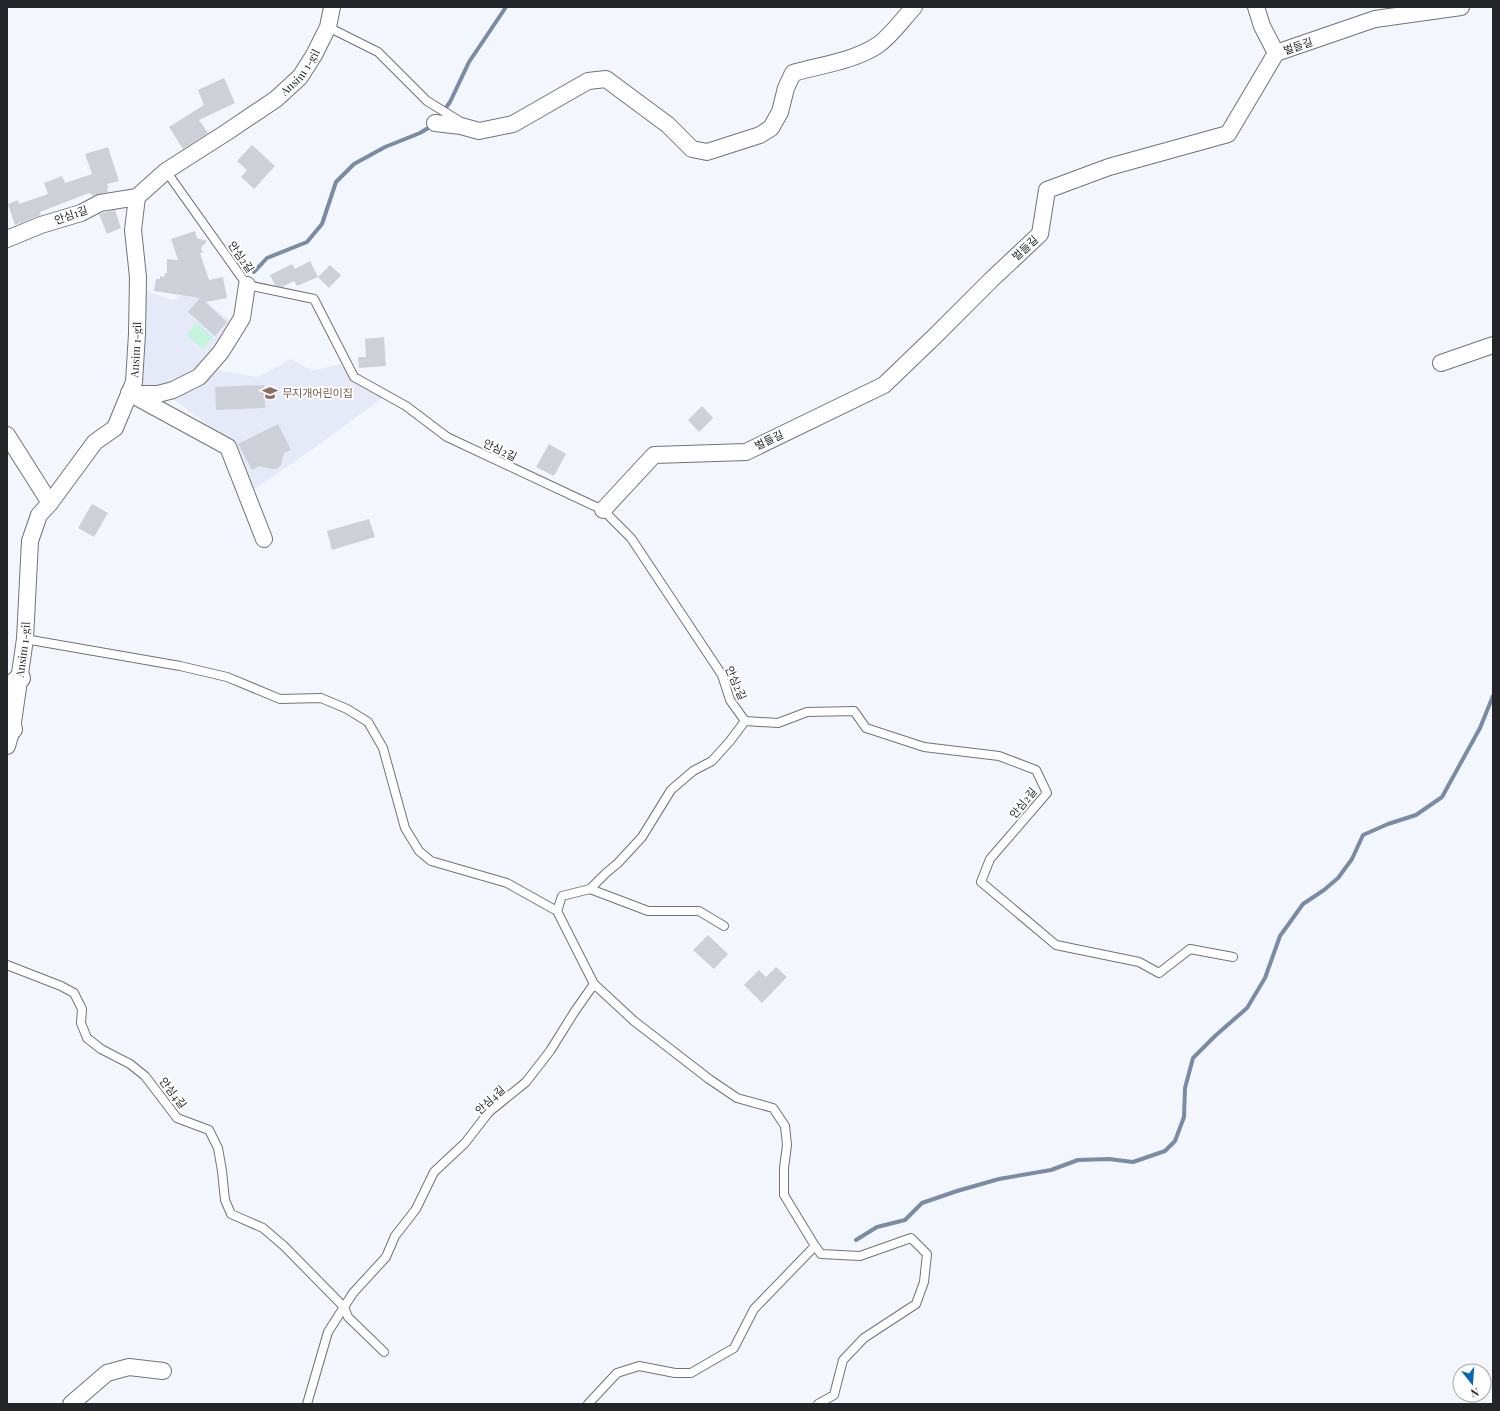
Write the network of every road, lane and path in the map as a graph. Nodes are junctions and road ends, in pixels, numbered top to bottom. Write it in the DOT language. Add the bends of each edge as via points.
graph roads {
  1 [pos="332,7"];
  2 [pos="914,7"];
  3 [pos="1256,7"];
  4 [pos="1462,7"];
  5 [pos="328,27"];
  6 [pos="1276,53"];
  7 [pos="461,122"];
  8 [pos="436,123"];
  9 [pos="166,170"];
  10 [pos="137,197"];
  11 [pos="7,239"];
  12 [pos="247,285"];
  13 [pos="1493,345"];
  14 [pos="1442,363"];
  15 [pos="129,394"];
  16 [pos="7,434"];
  17 [pos="50,503"];
  18 [pos="603,510"];
  19 [pos="264,540"];
  20 [pos="25,639"];
  21 [pos="13,684"];
  22 [pos="745,721"];
  23 [pos="9,734"];
  24 [pos="590,889"];
  25 [pos="557,911"];
  26 [pos="724,926"];
  27 [pos="1234,957"];
  28 [pos="7,965"];
  29 [pos="594,984"];
  30 [pos="815,1246"];
  31 [pos="344,1307"];
  32 [pos="384,1352"];
  33 [pos="163,1371"];
  34 [pos="71,1404"];
  35 [pos="307,1404"];
  36 [pos="588,1404"];
  37 [pos="818,1404"];
  1 -- 5 [label="street, Ansim 1-gil"];
  2 -- 8 [label="street" via="890,35 877,45 854,56 793,73 780,112 771,128 760,135 707,152 692,149 668,125 606,79 588,81 513,124 479,131"];
  3 -- 6 [label="street" via="1262,26"];
  4 -- 6 [label="street, 벌들길" via="1375,19"];
  5 -- 7 [label="lane" via="378,52 427,101"];
  5 -- 9 [label="street, Ansim 1-gil" via="300,77 276,100"];
  6 -- 18 [label="street, 벌들길" via="1228,134 1109,167 1046,190 1040,234 884,385 746,452 654,455"];
  9 -- 10 [label="street, Ansim 1-gil"];
  9 -- 12 [label="lane, 안심2길"];
  10 -- 11 [label="street, 안심1길" via="100,203 81,213"];
  10 -- 15 [label="street, Ansim 1-gil" via="133,230 138,277 138,334 134,382"];
  12 -- 15 [label="street" via="242,318 221,352 199,377 173,390 158,394"];
  12 -- 18 [label="lane, 안심2길" via="314,298 354,377 406,406 447,437"];
  13 -- 14 [label="street"];
  15 -- 17 [label="street, Ansim 1-gil" via="115,428 95,442"];
  15 -- 19 [label="street" via="228,447"];
  16 -- 17 [label="street"];
  17 -- 20 [label="street, Ansim 1-gil" via="39,515 30,541"];
  18 -- 22 [label="lane, 안심2길" via="631,538 722,674 730,700"];
  20 -- 21 [label="street, Ansim 1-gil"];
  20 -- 25 [label="lane" via="180,666 227,677 280,699 321,698 347,710 368,722 383,748 405,828 419,851 431,861 508,883"];
  21 -- 23 [label="street, Ansim 1-gil"];
  22 -- 24 [label="lane" via="712,761 693,771 671,790 642,837"];
  22 -- 27 [label="lane, 안심2길" via="778,724 807,712 854,711 866,728 924,747 998,756 1036,770 1047,793 990,859 981,882 1056,945 1139,962 1158,973 1190,949"];
  24 -- 25 [label="lane" via="562,896"];
  24 -- 26 [label="lane" via="648,911 699,911"];
  25 -- 29 [label="lane"];
  28 -- 31 [label="lane, 안심4길" via="74,993 82,1010 81,1023 87,1038 145,1076 177,1118 209,1130 218,1148 225,1200 231,1214 263,1228"];
  29 -- 30 [label="lane" via="634,1021 709,1079 738,1098 773,1108 785,1126 787,1145 784,1195"];
  29 -- 31 [label="lane, 안심4길" via="550,1052 526,1082 489,1112 465,1143 434,1172 416,1209 395,1236 386,1257"];
  30 -- 36 [label="lane" via="754,1309 734,1348 691,1373 675,1373 639,1366 617,1373"];
  30 -- 37 [label="lane" via="821,1254 860,1256 912,1238 927,1254 924,1282 916,1304 864,1338 843,1360 834,1395"];
  31 -- 32 [label="lane" via="348,1317"];
  31 -- 35 [label="lane, 안심4길" via="328,1332"];
  33 -- 34 [label="street" via="129,1368 107,1373"];
}
